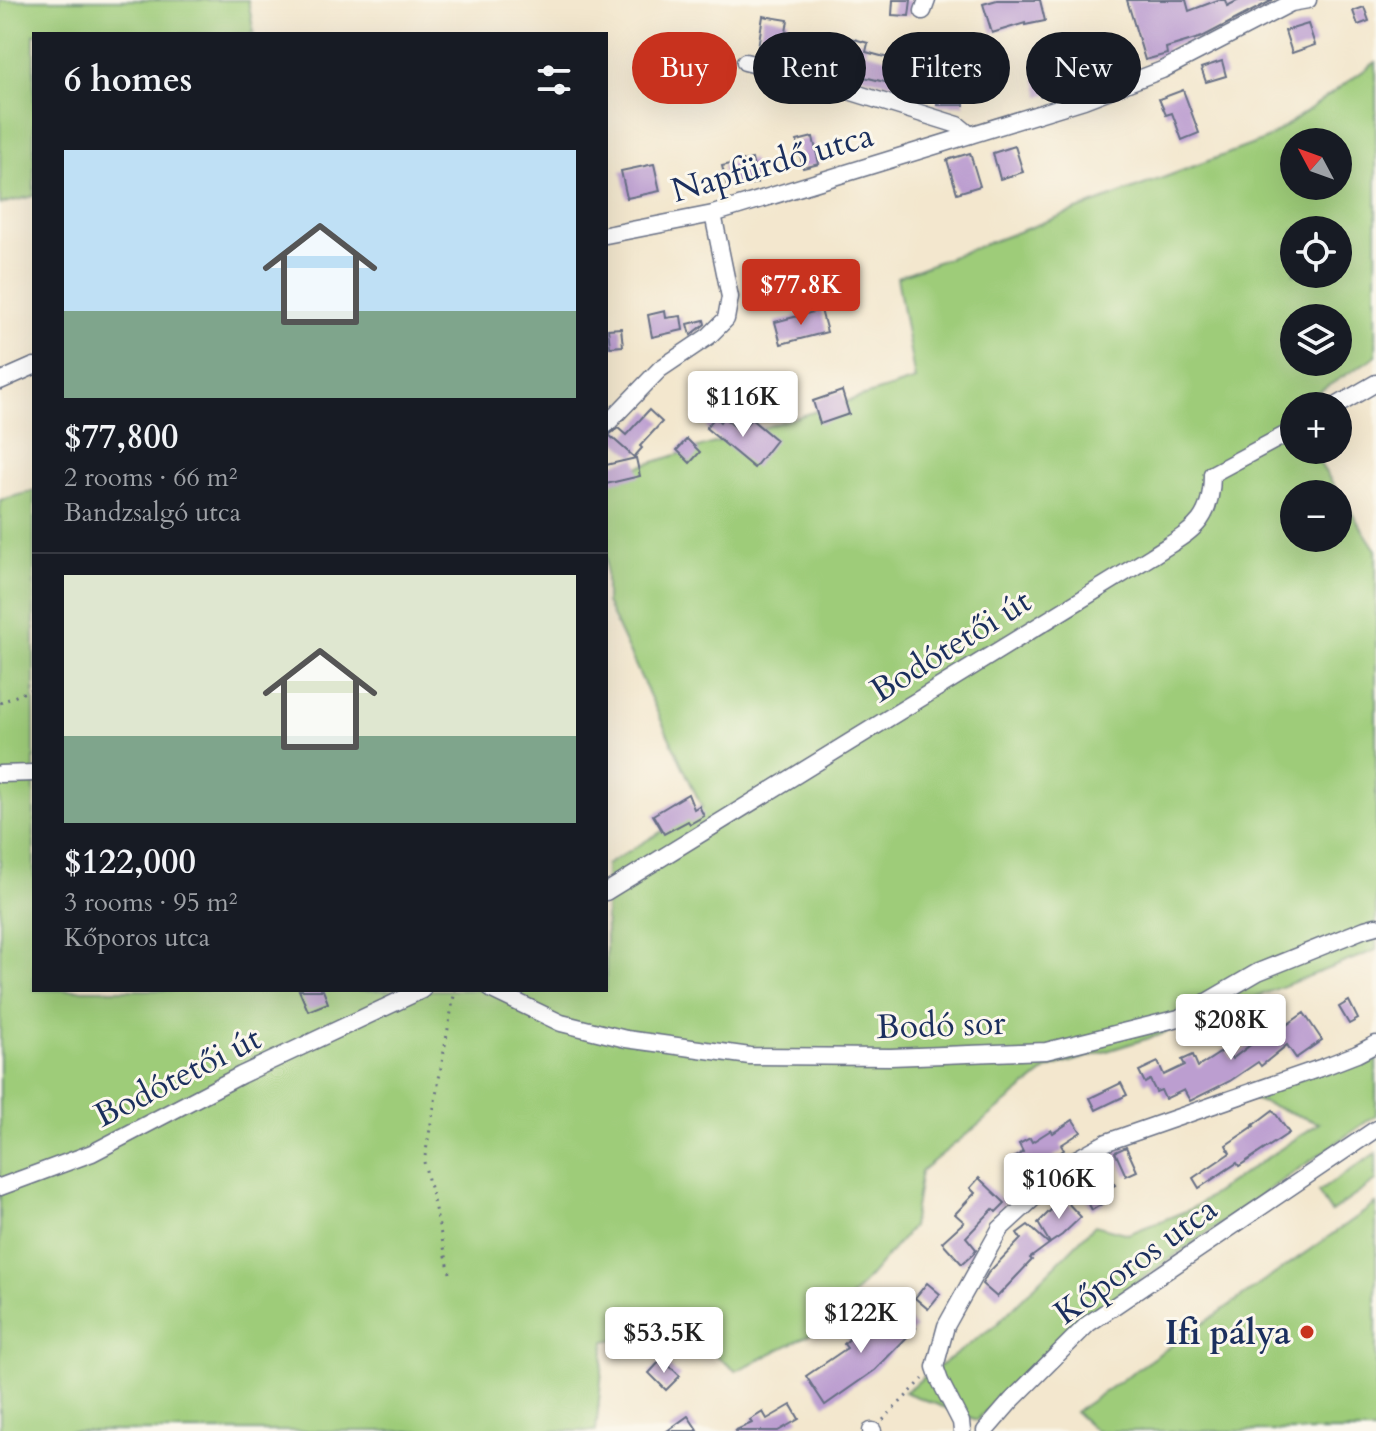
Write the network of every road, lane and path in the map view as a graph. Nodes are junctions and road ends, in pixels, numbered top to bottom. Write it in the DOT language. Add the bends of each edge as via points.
graph roads {
  1 [pos="1308,0"];
  2 [pos="745,62"];
  3 [pos="970,135"];
  4 [pos="713,214"];
  5 [pos="608,235"];
  6 [pos="32,367"];
  7 [pos="0,381"];
  8 [pos="1376,383"];
  9 [pos="1352,397"];
  10 [pos="608,423"];
  11 [pos="1280,438"];
  12 [pos="32,689"];
  13 [pos="0,703"];
  14 [pos="32,773"];
  15 [pos="0,774"];
  16 [pos="608,891"];
  17 [pos="1376,926"];
  18 [pos="418,992"];
  19 [pos="455,992"];
  20 [pos="496,992"];
  21 [pos="1376,1044"];
  22 [pos="1376,1129"];
  23 [pos="0,1187"];
  24 [pos="450,1273"];
  25 [pos="935,1367"];
  26 [pos="872,1431"];
  27 [pos="962,1431"];
  28 [pos="985,1431"];
  1 -- 3 [label="street, Napfürdő utca" via="1291,3 1162,70"];
  2 -- 3 [label="street" via="958,125"];
  3 -- 4 [label="street, Napfürdő utca"];
  4 -- 5 [label="street, Napfürdő utca"];
  4 -- 10 [label="street" via="730,297 726,319 660,369"];
  6 -- 7 [label="street"];
  8 -- 9 [label="street"];
  11 -- 16 [label="street, Bodótetői út" via="1212,474 1205,514 1172,543"];
  12 -- 13 [label="path"];
  14 -- 15 [label="street"];
  17 -- 20 [label="street, Bodó sor" via="1258,972 1179,1018 1046,1051 750,1056 626,1039 561,1023"];
  18 -- 23 [label="street, Bodótetői út" via="92,1153"];
  19 -- 24 [label="path" via="424,1162"];
  21 -- 25 [label="street" via="1107,1142 1076,1159 1000,1229 946,1326"];
  22 -- 28 [label="street, Kőporos utca" via="1088,1324"];
  25 -- 26 [label="path"];
  25 -- 27 [label="street"];
}
